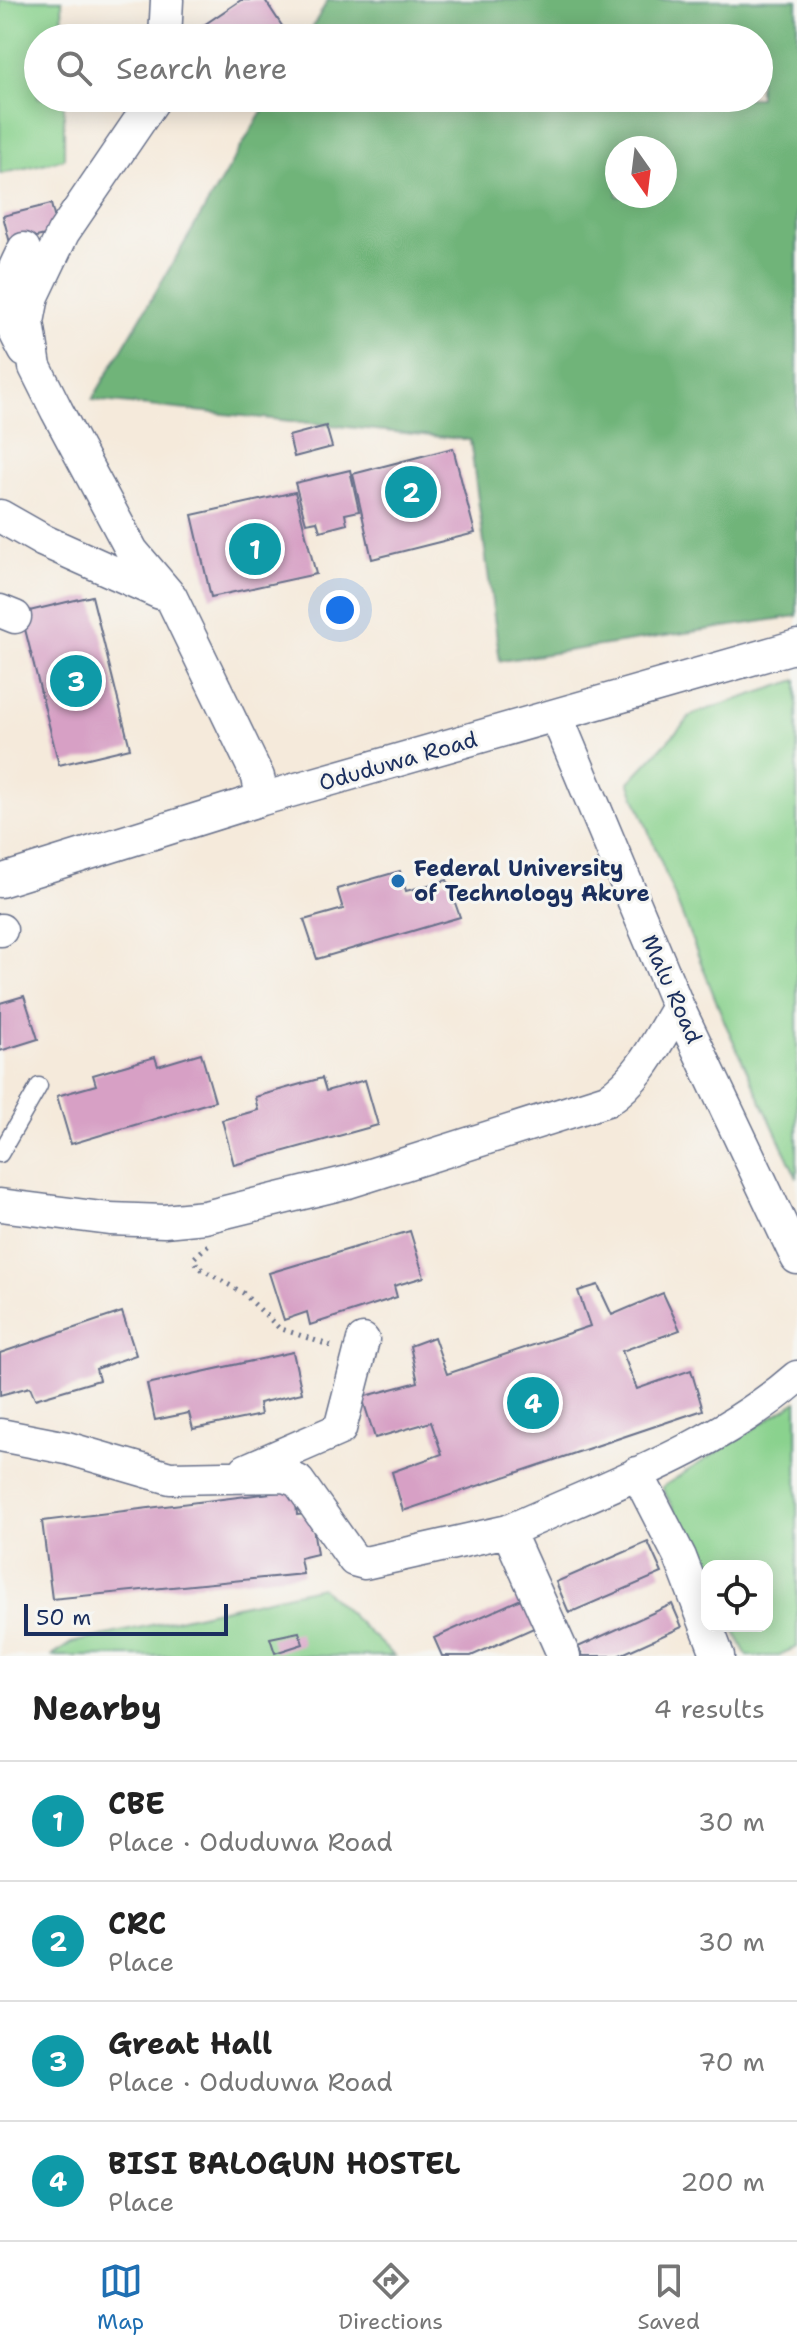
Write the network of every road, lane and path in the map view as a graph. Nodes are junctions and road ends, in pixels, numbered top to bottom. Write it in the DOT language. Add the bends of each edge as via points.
graph roads {
  1 [pos="167,0"];
  2 [pos="166,24"];
  3 [pos="145,112"];
  4 [pos="24,249"];
  5 [pos="3,292"];
  6 [pos="35,367"];
  7 [pos="0,516"];
  8 [pos="171,597"];
  9 [pos="797,646"];
  10 [pos="556,715"];
  11 [pos="262,799"];
  12 [pos="0,881"];
  13 [pos="678,1007"];
  14 [pos="39,1086"];
  15 [pos="0,1154"];
  16 [pos="4,1198"];
  17 [pos="210,1244"];
  18 [pos="797,1258"];
  19 [pos="363,1340"];
  20 [pos="797,1377"];
  21 [pos="0,1435"];
  22 [pos="637,1473"];
  23 [pos="229,1478"];
  24 [pos="508,1531"];
  25 [pos="564,1656"];
  26 [pos="718,1656"];
  1 -- 2 [label="street"];
  3 -- 6 [label="street" via="63,233 33,296 28,322"];
  4 -- 5 [label="street"];
  5 -- 6 [label="street" via="9,322"];
  6 -- 8 [label="street" via="132,551"];
  7 -- 8 [label="street"];
  8 -- 11 [label="street" via="258,777"];
  9 -- 10 [label="street, Oduduwa Road"];
  10 -- 11 [label="street, Oduduwa Road"];
  10 -- 13 [label="street, Malu Road"];
  11 -- 12 [label="street, Oduduwa Road"];
  13 -- 16 [label="street" via="641,1068 607,1100 430,1158 205,1217 164,1221 110,1219"];
  13 -- 18 [label="street, Malu Road"];
  14 -- 15 [label="lane"];
  17 -- 19 [label="path" via="194,1258 198,1267 243,1293 279,1328 331,1347"];
  19 -- 23 [label="street" via="340,1429"];
  20 -- 22 [label="street" via="766,1404"];
  21 -- 23 [label="street" via="170,1478"];
  22 -- 24 [label="street"];
  22 -- 26 [label="street" via="680,1557"];
  23 -- 24 [label="street" via="284,1476 298,1481 354,1560 365,1563"];
  24 -- 25 [label="street"];
}
